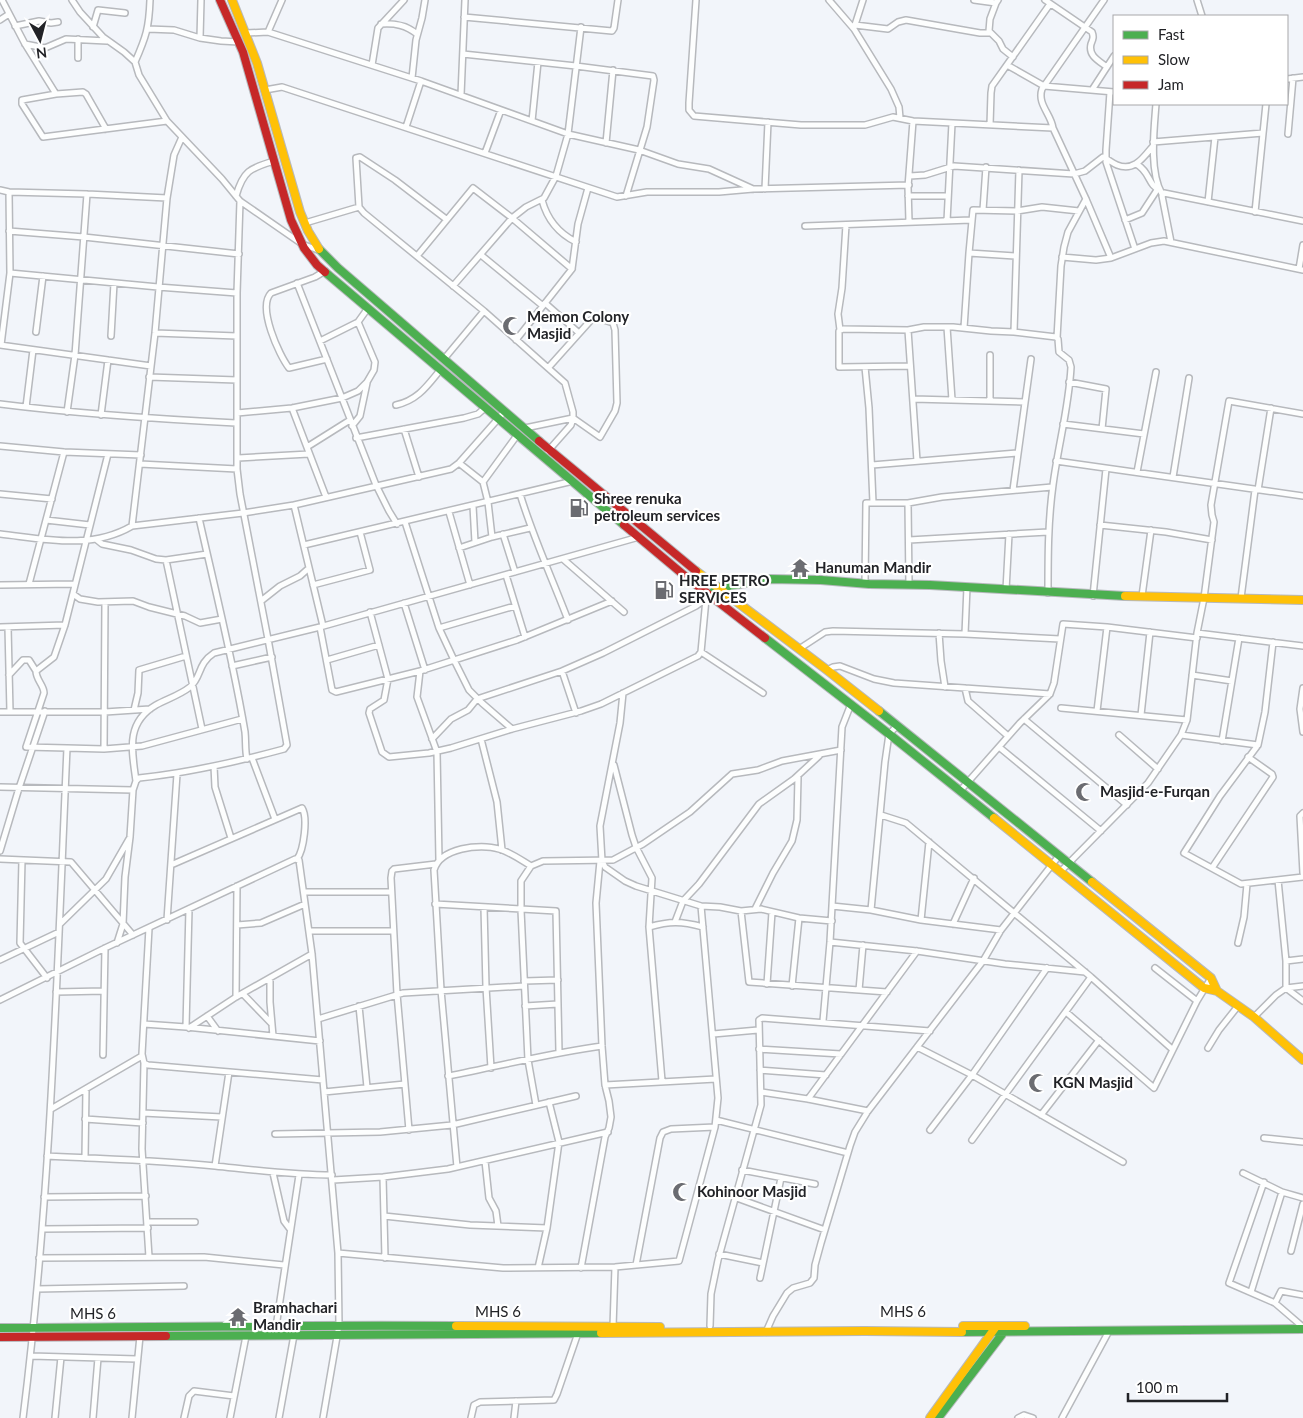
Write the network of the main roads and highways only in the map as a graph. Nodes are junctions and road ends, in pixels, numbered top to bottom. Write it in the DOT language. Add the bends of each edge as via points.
graph roads {
  1 [pos="220,0"];
  2 [pos="232,0"];
  3 [pos="547,452"];
  4 [pos="717,588"];
  5 [pos="708,597"];
  6 [pos="1303,600"];
  7 [pos="1218,991"];
  8 [pos="1303,1060"];
  9 [pos="1302,1326"];
  10 [pos="0,1328"];
  11 [pos="768,1329"];
  12 [pos="999,1329"];
  13 [pos="612,1330"];
  14 [pos="275,1331"];
  15 [pos="0,1337"];
  16 [pos="930,1418"];
  17 [pos="938,1418"];
  1 -- 3 [label="main road" via="239,42 291,220 308,254 499,418"];
  2 -- 3 [label="main road" via="265,90 305,223 319,250 525,428"];
  3 -- 4 [label="main road"];
  3 -- 5 [label="main road" via="574,481"];
  4 -- 5 [label="main road"];
  4 -- 6 [label="main road" via="769,579 821,580 1093,596"];
  4 -- 7 [label="main road" via="897,726 1210,978"];
  5 -- 7 [label="main road" via="851,704 1204,988"];
  7 -- 8 [label="main road" via="1254,1017"];
  9 -- 12 [label="main road"];
  9 -- 12 [label="main road" via="1109,1331"];
  10 -- 14 [label="main road, MHS 6"];
  11 -- 12 [label="main road"];
  11 -- 13 [label="main road"];
  11 -- 13 [label="main road, MHS 6" via="710,1326"];
  12 -- 16 [label="main road"];
  12 -- 17 [label="main road"];
  13 -- 14 [label="main road, MHS 6" via="339,1325"];
  13 -- 14 [label="main road" via="338,1335 294,1335"];
  14 -- 15 [label="main road" via="246,1336"];
}
